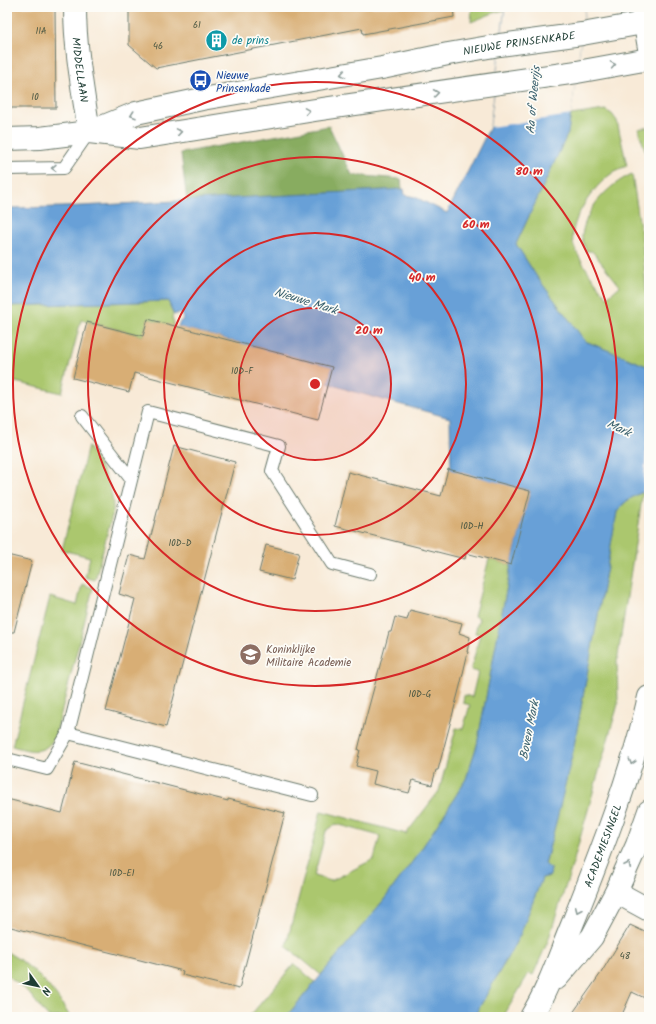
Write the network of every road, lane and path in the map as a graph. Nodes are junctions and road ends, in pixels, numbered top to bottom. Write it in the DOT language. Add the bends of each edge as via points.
graph roads {
  1 [pos="75,7"];
  2 [pos="645,17"];
  3 [pos="649,48"];
  4 [pos="649,59"];
  5 [pos="89,132"];
  6 [pos="7,139"];
  7 [pos="7,169"];
  8 [pos="82,416"];
  9 [pos="131,480"];
  10 [pos="370,574"];
  11 [pos="649,697"];
  12 [pos="68,733"];
  13 [pos="7,759"];
  14 [pos="312,795"];
  15 [pos="649,811"];
  16 [pos="616,892"];
  17 [pos="649,910"];
  18 [pos="546,991"];
  19 [pos="531,1017"];
  1 -- 5 [label="street, MIDDELLAAN" via="75,32"];
  2 -- 3 [label="street"];
  2 -- 5 [label="street, NIEUWE PRINSENKADE, one-way" via="582,34 500,45 202,99 136,113"];
  5 -- 4 [label="street, NIEUWE PRINSENKADE, one-way" via="140,138"];
  5 -- 6 [label="street, NIEUWE PRINSENKADE"];
  5 -- 7 [label="lane, one-way" via="64,168"];
  8 -- 9 [label="lane"];
  9 -- 10 [label="lane" via="148,412 279,446 272,471 332,564"];
  9 -- 12 [label="lane"];
  11 -- 18 [label="street, ACADEMIESINGEL, one-way" via="621,799"];
  12 -- 13 [label="lane" via="47,769"];
  12 -- 14 [label="lane"];
  16 -- 15 [label="street, ACADEMIESINGEL, one-way"];
  16 -- 17 [label="street"];
  16 -- 18 [label="street, ACADEMIESINGEL" via="592,937"];
  18 -- 19 [label="street, ACADEMIESINGEL"];
}
